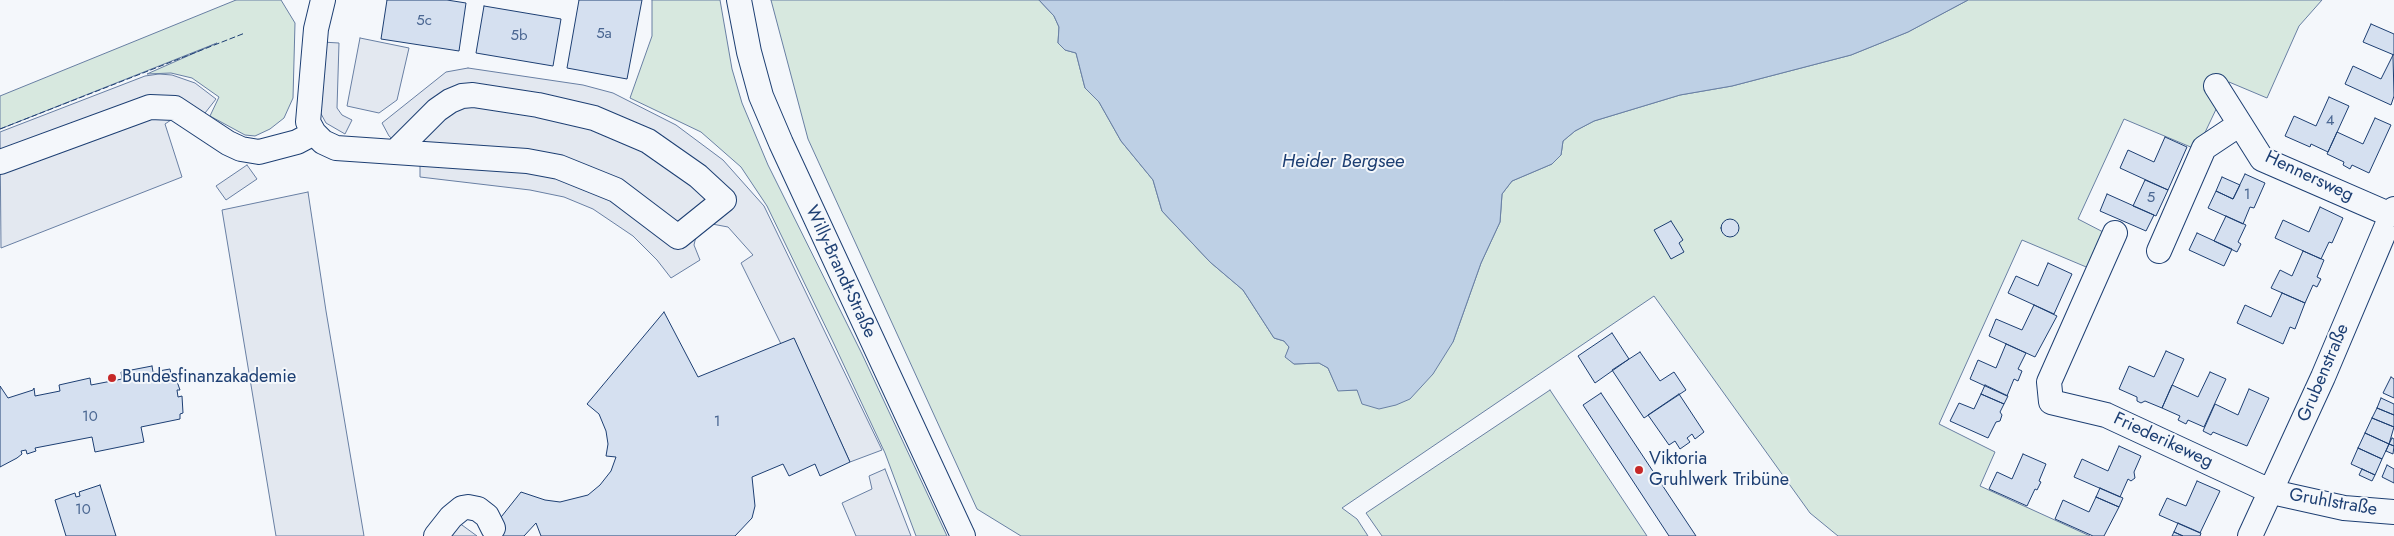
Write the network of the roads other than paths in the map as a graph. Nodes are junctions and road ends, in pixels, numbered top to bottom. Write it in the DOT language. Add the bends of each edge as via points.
graph roads {
  1 [pos="323,0"];
  2 [pos="739,0"];
  3 [pos="2216,86"];
  4 [pos="2240,124"];
  5 [pos="314,133"];
  6 [pos="396,151"];
  7 [pos="0,162"];
  8 [pos="2393,212"];
  9 [pos="2115,233"];
  10 [pos="2159,251"];
  11 [pos="2272,492"];
  12 [pos="2394,512"];
  13 [pos="493,528"];
  14 [pos="436,536"];
  15 [pos="963,536"];
  16 [pos="2250,536"];
  1 -- 5 [label="street" via="316,29 308,110 308,122"];
  2 -- 15 [label="street, Willy-Brandt-Straße" via="749,52 781,144"];
  3 -- 4 [label="street, Hennersweg"];
  4 -- 8 [label="street, Hennersweg" via="2262,159"];
  4 -- 10 [label="street" via="2204,148"];
  5 -- 6 [label="street" via="336,148"];
  5 -- 7 [label="street" via="297,142 259,152 228,143 175,108 150,107"];
  6 -- 6 [label="street" via="444,106 462,96 473,95 594,118 648,141 698,176 724,200 678,237 616,190 559,166"];
  8 -- 11 [label="street, Grubenstraße"];
  9 -- 11 [label="street, Friederikeweg" via="2049,382 2051,402 2106,415"];
  11 -- 12 [label="street, Gruhlstraße" via="2344,508"];
  11 -- 16 [label="street, Grubenstraße"];
  13 -- 14 [label="street" via="487,516 468,507 451,517"];
}
